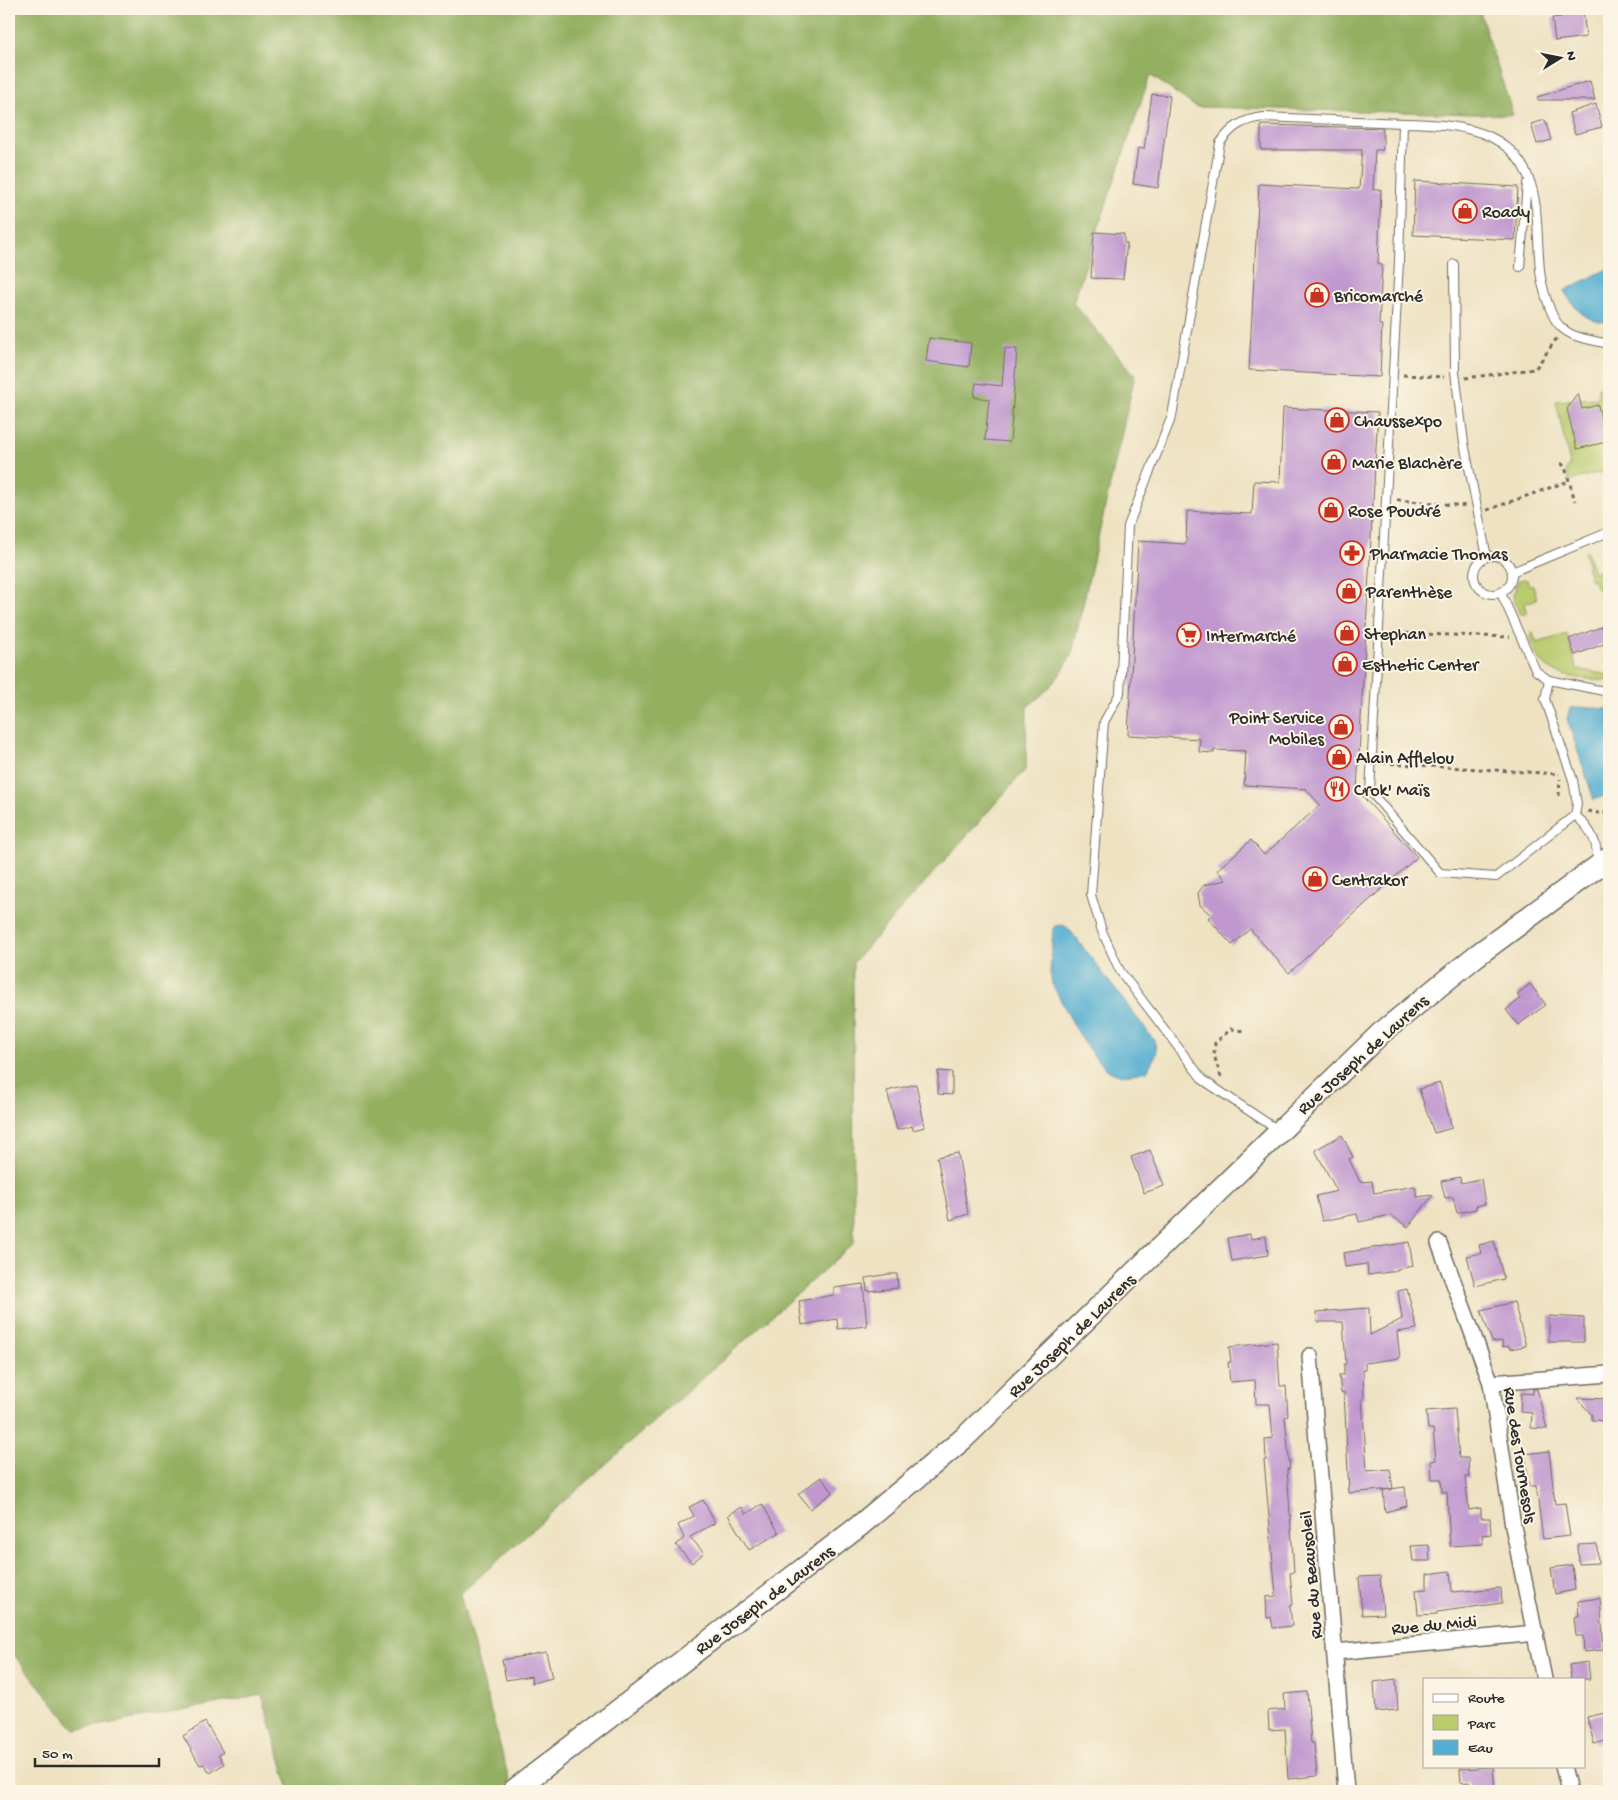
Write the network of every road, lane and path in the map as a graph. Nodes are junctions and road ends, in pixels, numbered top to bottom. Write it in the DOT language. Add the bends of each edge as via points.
graph roads {
  1 [pos="1403,123"];
  2 [pos="1527,177"];
  3 [pos="1454,264"];
  4 [pos="1520,267"];
  5 [pos="1563,329"];
  6 [pos="1609,344"];
  7 [pos="1393,374"];
  8 [pos="1456,376"];
  9 [pos="1561,463"];
  10 [pos="1575,501"];
  11 [pos="1609,532"];
  12 [pos="1487,557"];
  13 [pos="1512,572"];
  14 [pos="1501,593"];
  15 [pos="1378,636"];
  16 [pos="1521,638"];
  17 [pos="1549,680"];
  18 [pos="1609,692"];
  19 [pos="1371,762"];
  20 [pos="1559,796"];
  21 [pos="1576,812"];
  22 [pos="1609,812"];
  23 [pos="1609,858"];
  24 [pos="1591,873"];
  25 [pos="1244,1031"];
  26 [pos="1238,1103"];
  27 [pos="1279,1131"];
  28 [pos="1439,1243"];
  29 [pos="1310,1356"];
  30 [pos="1609,1374"];
  31 [pos="1491,1382"];
  32 [pos="1536,1633"];
  33 [pos="1335,1652"];
  34 [pos="1544,1678"];
  35 [pos="1563,1768"];
  36 [pos="513,1791"];
  37 [pos="1346,1791"];
  38 [pos="1569,1791"];
  1 -- 2 [label="lane" via="1440,124 1494,138 1515,152"];
  1 -- 7 [label="lane"];
  1 -- 26 [label="lane" via="1264,116 1247,119 1228,131 1220,142 1172,416 1128,526 1120,693 1104,722 1091,895 1102,931 1120,971 1204,1080"];
  2 -- 4 [label="lane"];
  2 -- 5 [label="lane" via="1536,207 1542,287"];
  3 -- 8 [label="lane"];
  5 -- 6 [label="lane" via="1577,337"];
  5 -- 8 [label="path" via="1535,369 1464,378"];
  7 -- 8 [label="path"];
  7 -- 15 [label="lane"];
  8 -- 12 [label="lane" via="1464,443"];
  9 -- 10 [label="path"];
  11 -- 13 [label="lane"];
  12 -- 13 [label="lane" via="1505,561"];
  12 -- 14 [label="lane" via="1475,570 1476,582 1489,594"];
  13 -- 14 [label="lane" via="1510,584"];
  14 -- 16 [label="lane"];
  15 -- 16 [label="path" via="1390,638 1391,633"];
  15 -- 19 [label="lane"];
  16 -- 17 [label="lane" via="1536,670"];
  17 -- 18 [label="lane"];
  17 -- 21 [label="lane" via="1545,699 1573,780"];
  19 -- 20 [label="path" via="1560,774"];
  19 -- 21 [label="lane" via="1370,791 1440,873 1496,877"];
  21 -- 22 [label="path"];
  21 -- 24 [label="lane" via="1588,826 1597,848 1597,862"];
  23 -- 24 [label="main road, Rue Joseph de Laurens"];
  24 -- 27 [label="main road, Rue Joseph de Laurens" via="1413,1005"];
  25 -- 26 [label="path" via="1231,1029 1215,1043 1214,1055 1223,1082"];
  26 -- 27 [label="lane"];
  27 -- 36 [label="main road, Rue Joseph de Laurens" via="963,1439 858,1527"];
  28 -- 31 [label="street, Rue des Tournesols"];
  29 -- 33 [label="street, Rue du Beausoleil"];
  30 -- 31 [label="street"];
  31 -- 32 [label="street, Rue des Tournesols" via="1513,1526"];
  32 -- 33 [label="street, Rue du Midi"];
  32 -- 34 [label="street, Rue des Tournesols"];
  33 -- 37 [label="street, Rue du Beausoleil"];
  35 -- 38 [label="street"];
}
